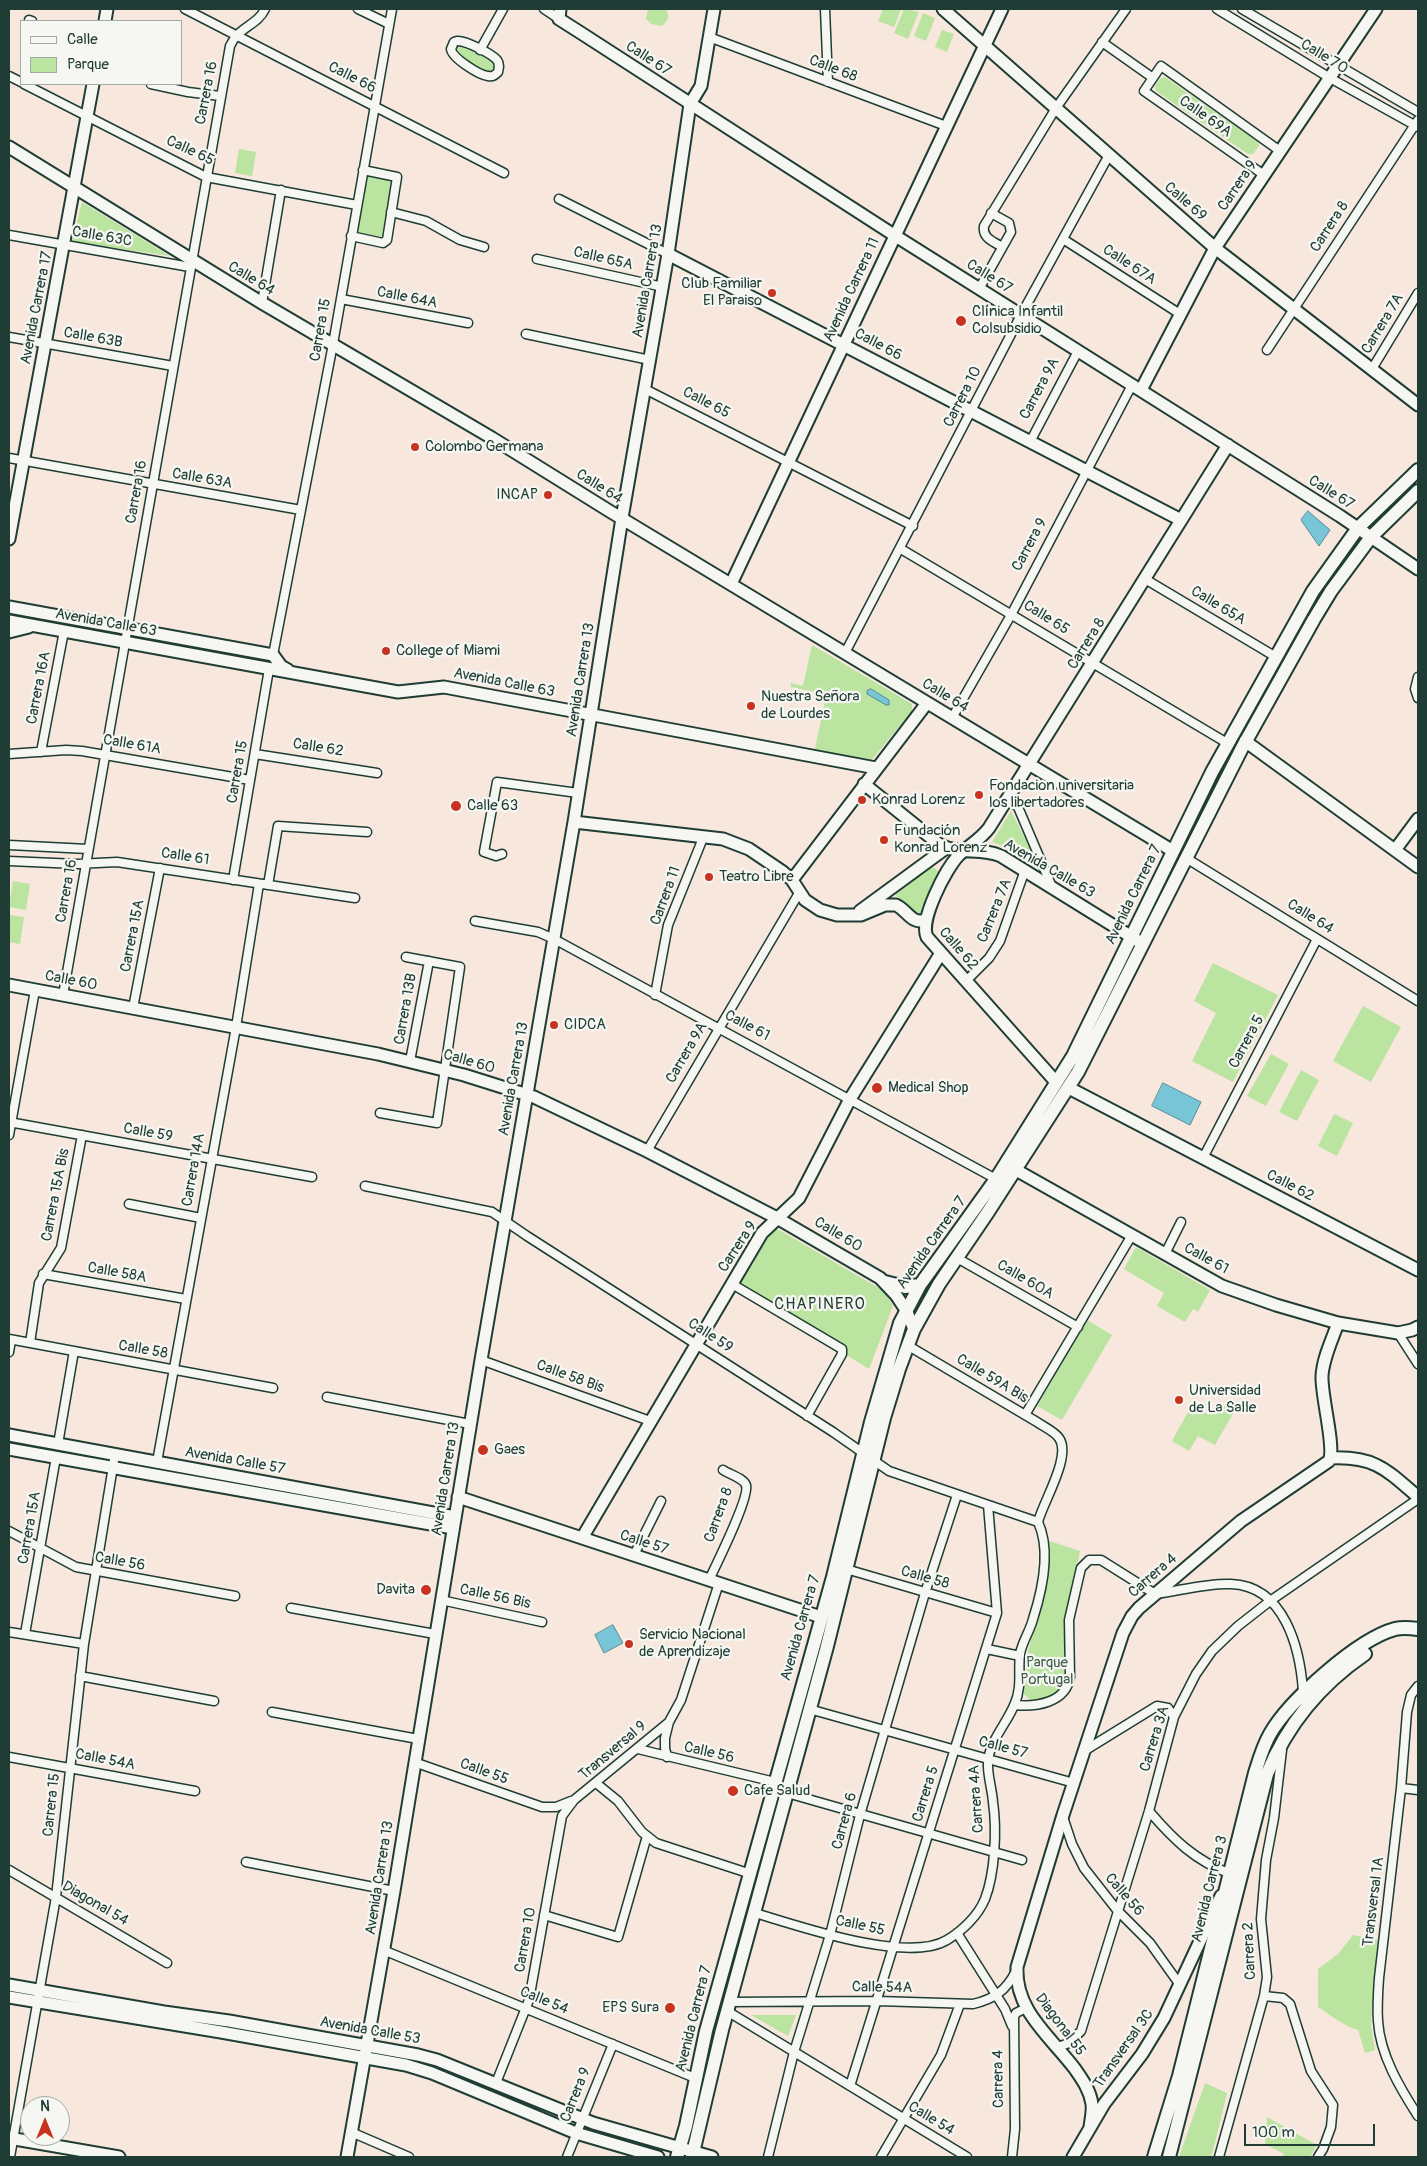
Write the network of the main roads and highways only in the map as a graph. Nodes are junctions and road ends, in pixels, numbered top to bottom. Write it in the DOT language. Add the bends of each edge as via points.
graph roads {
  1 [pos="1418,470"];
  2 [pos="1418,491"];
  3 [pos="885,1282"];
  4 [pos="920,1285"];
  5 [pos="868,1457"];
  6 [pos="1418,1629"];
  7 [pos="1418,1637"];
  8 [pos="1351,1659"];
  9 [pos="678,2152"];
  10 [pos="693,2154"];
  11 [pos="1154,2157"];
  12 [pos="1170,2157"];
  1 -- 4 [label="main road, Avenida Carrera 7" via="1358,528 1320,580 1227,743 1076,1050 996,1179"];
  2 -- 5 [label="main road, Avenida Carrera 7" via="1372,537 1322,605 1245,741 1069,1088 939,1284 914,1329"];
  3 -- 4 [label="main road" via="905,1287"];
  4 -- 5 [label="main road, Avenida Carrera 7" via="892,1347"];
  5 -- 9 [label="main road, Avenida Carrera 7" via="706,2031"];
  5 -- 10 [label="main road, Avenida Carrera 7" via="846,1570"];
  6 -- 8 [label="main road" via="1388,1632"];
  7 -- 8 [label="main road" via="1394,1637"];
  8 -- 11 [label="main road, Avenida Carrera 3" via="1303,1691 1276,1724 1262,1752 1179,2076"];
  8 -- 12 [label="main road, Avenida Carrera 3" via="1307,1706 1283,1739 1262,1789"];
}
